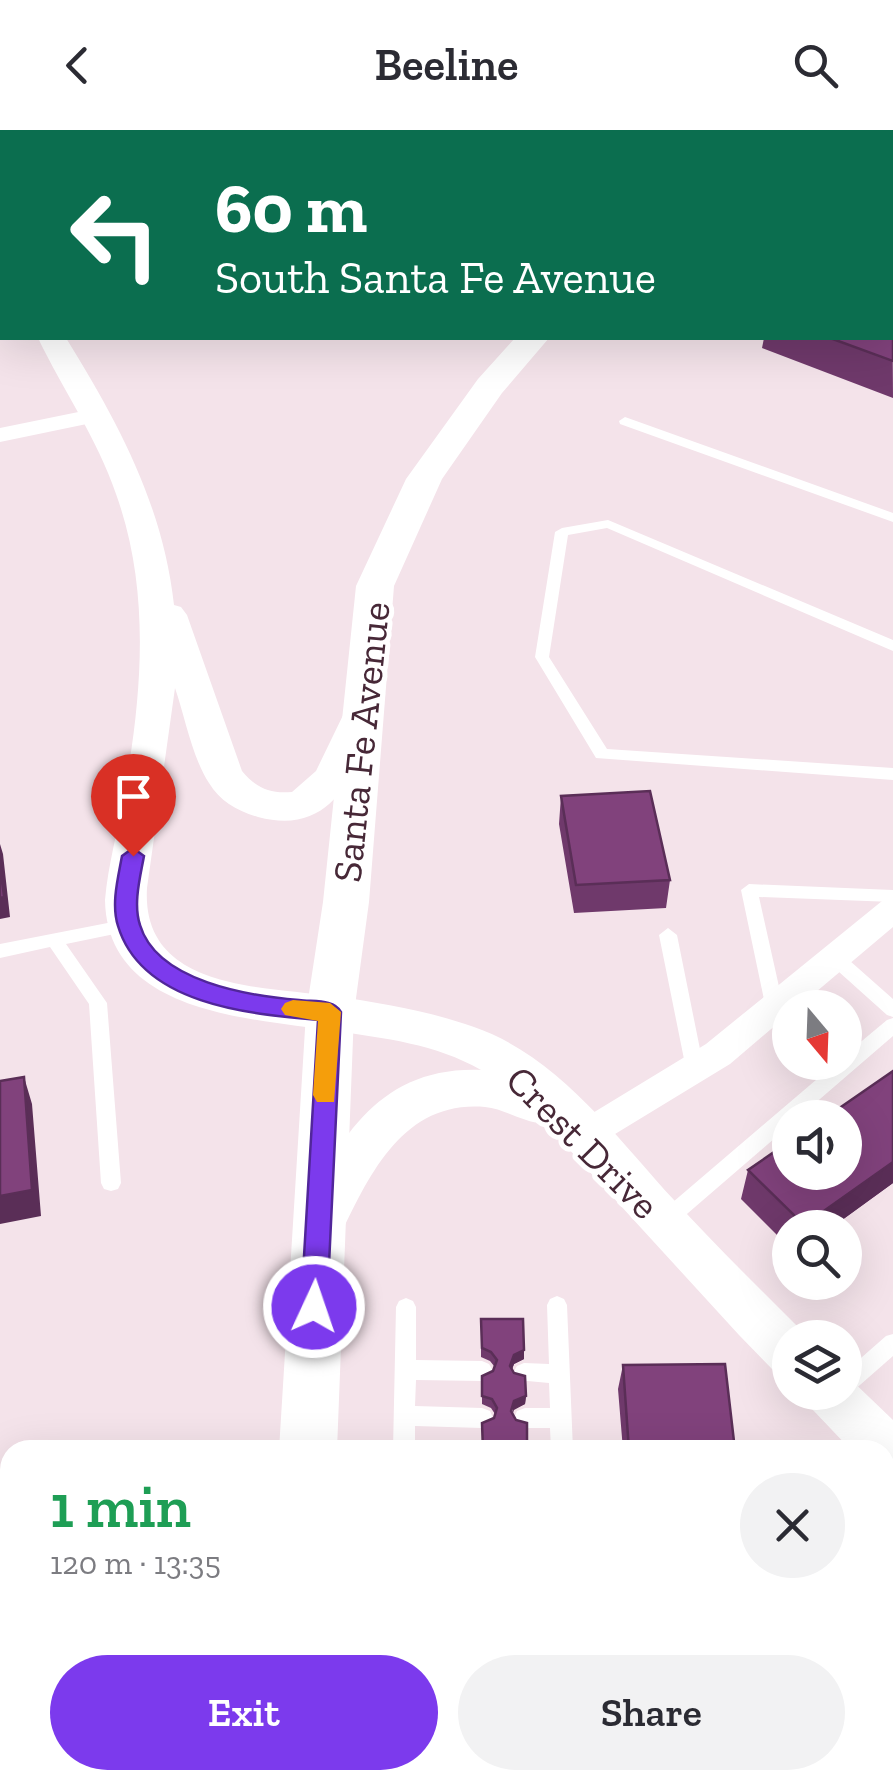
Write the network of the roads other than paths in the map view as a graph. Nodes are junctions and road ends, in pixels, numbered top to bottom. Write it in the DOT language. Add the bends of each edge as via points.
graph roads {
  1 [pos="53,340"];
  2 [pos="530,340"];
  3 [pos="98,415"];
  4 [pos="625,421"];
  5 [pos="0,435"];
  6 [pos="893,518"];
  7 [pos="152,566"];
  8 [pos="893,646"];
  9 [pos="360,715"];
  10 [pos="893,774"];
  11 [pos="893,896"];
  12 [pos="893,909"];
  13 [pos="128,924"];
  14 [pos="668,935"];
  15 [pos="54,940"];
  16 [pos="0,950"];
  17 [pos="836,958"];
  18 [pos="797,990"];
  19 [pos="772,994"];
  20 [pos="772,1010"];
  21 [pos="893,1010"];
  22 [pos="330,1012"];
  23 [pos="893,1025"];
  24 [pos="695,1069"];
  25 [pos="585,1136"];
  26 [pos="111,1183"];
  27 [pos="664,1222"];
  28 [pos="318,1232"];
  29 [pos="557,1304"];
  30 [pos="406,1308"];
  31 [pos="772,1333"];
  32 [pos="893,1344"];
  33 [pos="406,1370"];
  34 [pos="862,1370"];
  35 [pos="482,1371"];
  36 [pos="524,1373"];
  37 [pos="560,1374"];
  38 [pos="852,1410"];
  39 [pos="404,1416"];
  40 [pos="482,1418"];
  41 [pos="526,1418"];
  42 [pos="562,1418"];
  43 [pos="308,1440"];
  44 [pos="404,1440"];
  45 [pos="562,1440"];
  46 [pos="879,1440"];
  1 -- 3 [label="street"];
  2 -- 9 [label="main road, Santa Fe Avenue" via="424,479 398,529 376,586"];
  3 -- 5 [label="street"];
  3 -- 7 [label="street" via="134,493"];
  4 -- 6 [label="lane"];
  7 -- 9 [label="street" via="213,748 236,793 272,807 313,798 330,782"];
  7 -- 13 [label="street" via="158,668"];
  8 -- 10 [label="lane" via="608,524 562,532 542,657 602,754"];
  9 -- 22 [label="main road, Santa Fe Avenue"];
  11 -- 19 [label="lane" via="749,890"];
  12 -- 17 [label="street"];
  13 -- 15 [label="lane"];
  13 -- 22 [label="street, Crest Drive" via="160,968 197,989 256,1005"];
  14 -- 24 [label="lane"];
  15 -- 16 [label="lane"];
  15 -- 26 [label="lane" via="98,1003"];
  17 -- 18 [label="street"];
  17 -- 21 [label="lane"];
  20 -- 24 [label="street"];
  22 -- 25 [label="street, Crest Drive" via="476,1046 522,1077"];
  22 -- 28 [label="main road, Santa Fe Avenue"];
  23 -- 27 [label="lane"];
  24 -- 25 [label="street"];
  25 -- 27 [label="street, Crest Drive"];
  25 -- 28 [label="street" via="523,1095 452,1088 422,1096 372,1134"];
  27 -- 31 [label="street, Crest Drive"];
  28 -- 43 [label="main road, Santa Fe Avenue"];
  29 -- 37 [label="lane"];
  30 -- 33 [label="lane"];
  32 -- 34 [label="lane"];
  33 -- 35 [label="lane"];
  33 -- 39 [label="lane"];
  36 -- 37 [label="lane"];
  37 -- 42 [label="lane"];
  38 -- 46 [label="street"];
  39 -- 40 [label="lane"];
  39 -- 44 [label="lane"];
  41 -- 42 [label="lane"];
  42 -- 45 [label="lane"];
}
